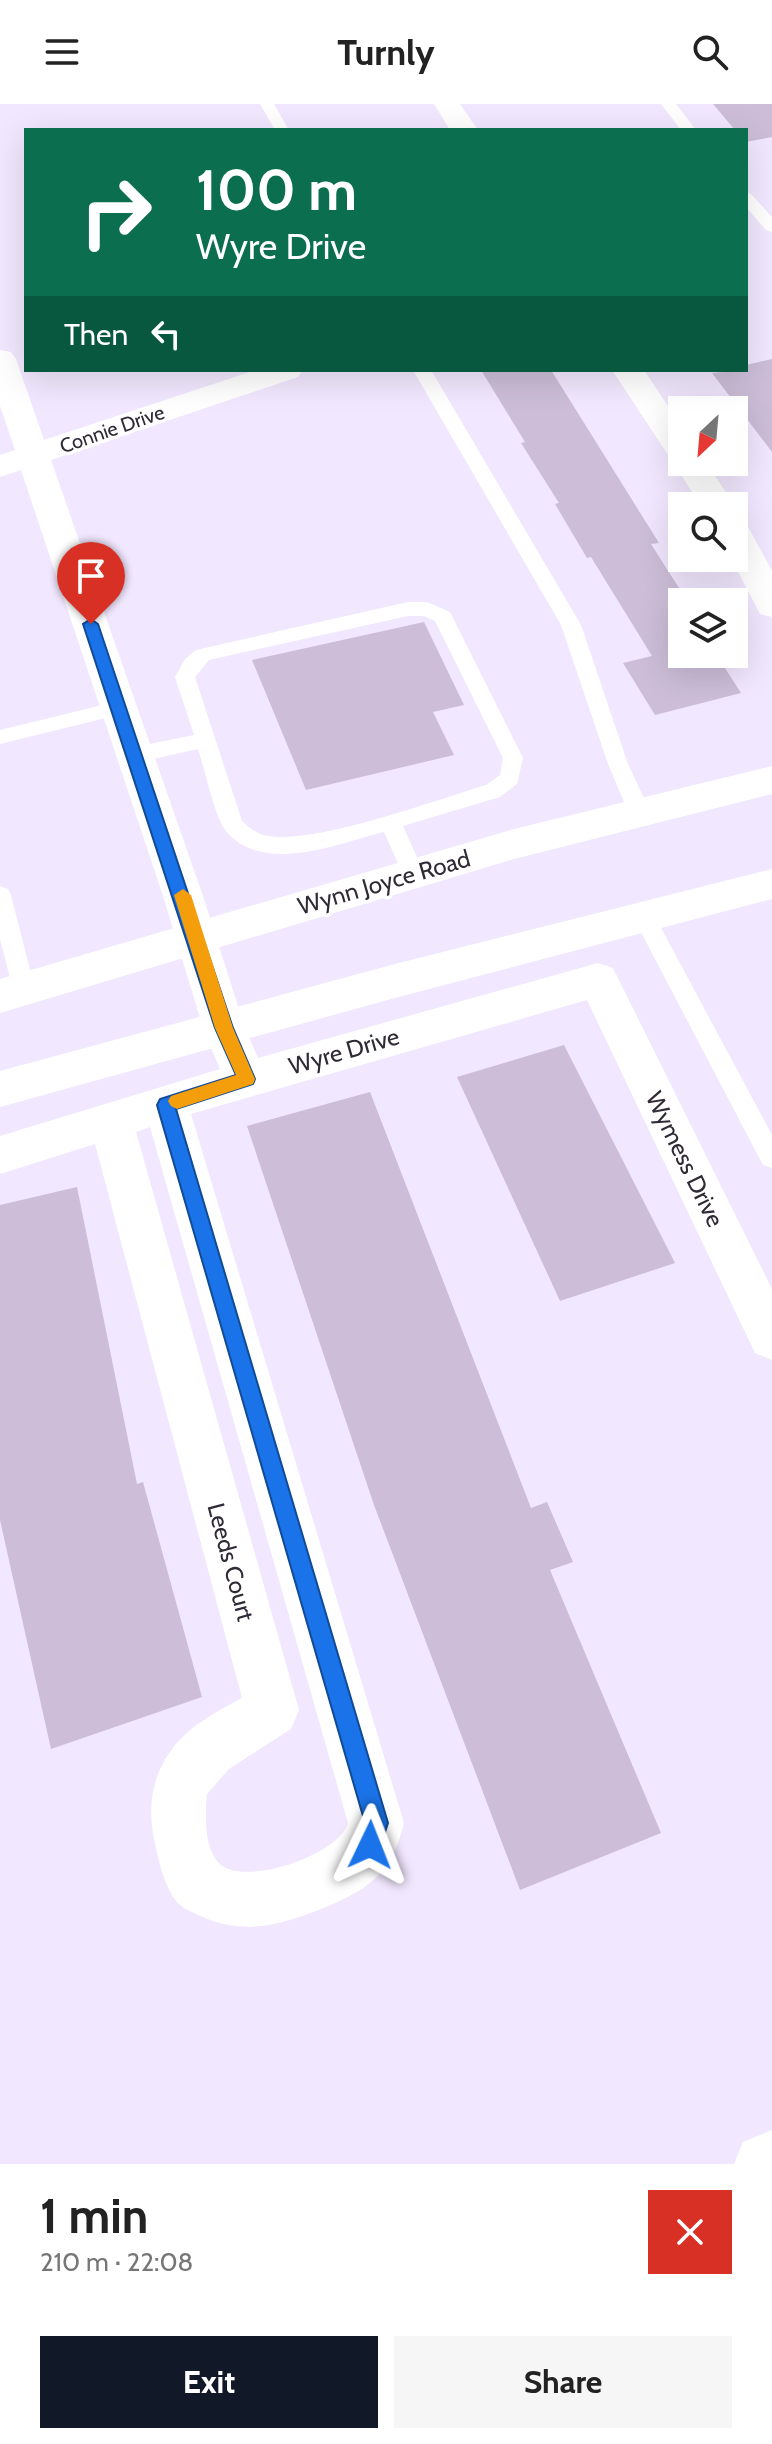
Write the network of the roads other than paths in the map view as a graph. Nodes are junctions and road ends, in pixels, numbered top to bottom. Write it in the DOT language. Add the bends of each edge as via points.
graph roads {
  1 [pos="267,104"];
  2 [pos="447,104"];
  3 [pos="668,104"];
  4 [pos="281,128"];
  5 [pos="463,128"];
  6 [pos="687,128"];
  7 [pos="748,199"];
  8 [pos="772,227"];
  9 [pos="0,359"];
  10 [pos="281,372"];
  11 [pos="423,372"];
  12 [pos="629,372"];
  13 [pos="668,430"];
  14 [pos="17,460"];
  15 [pos="748,534"];
  16 [pos="772,605"];
  17 [pos="119,708"];
  18 [pos="0,737"];
  19 [pos="207,740"];
  20 [pos="135,755"];
  21 [pos="772,780"];
  22 [pos="638,809"];
  23 [pos="390,822"];
  24 [pos="413,873"];
  25 [pos="772,884"];
  26 [pos="0,895"];
  27 [pos="644,917"];
  28 [pos="197,939"];
  29 [pos="598,980"];
  30 [pos="12,993"];
  31 [pos="224,1028"];
  32 [pos="246,1079"];
  33 [pos="0,1089"];
  34 [pos="166,1105"];
  35 [pos="111,1121"];
  36 [pos="0,1155"];
  37 [pos="772,1158"];
  38 [pos="772,1338"];
  39 [pos="251,1394"];
  40 [pos="190,1413"];
  41 [pos="337,1688"];
  42 [pos="272,1710"];
  43 [pos="772,2161"];
  44 [pos="765,2164"];
  1 -- 4 [label="lane"];
  2 -- 5 [label="street"];
  3 -- 6 [label="lane"];
  7 -- 8 [label="lane"];
  9 -- 14 [label="street, Connie Drive"];
  10 -- 14 [label="street, Connie Drive"];
  11 -- 22 [label="lane" via="571,625"];
  12 -- 13 [label="street"];
  14 -- 17 [label="street"];
  15 -- 16 [label="street"];
  17 -- 18 [label="lane"];
  17 -- 20 [label="street"];
  19 -- 20 [label="lane"];
  19 -- 23 [label="lane" via="233,825 249,839 288,845"];
  19 -- 23 [label="lane" via="185,677 203,655 427,609 443,617 513,758 510,779 493,791"];
  20 -- 28 [label="street"];
  21 -- 22 [label="street, Wynn Joyce Road"];
  22 -- 24 [label="street, Wynn Joyce Road"];
  23 -- 24 [label="lane"];
  24 -- 28 [label="street, Wynn Joyce Road"];
  25 -- 27 [label="street"];
  26 -- 30 [label="lane"];
  27 -- 31 [label="street"];
  27 -- 37 [label="lane"];
  28 -- 30 [label="street, Wynn Joyce Road"];
  28 -- 31 [label="street"];
  29 -- 32 [label="street, Wyre Drive"];
  29 -- 38 [label="street, Wymess Drive"];
  31 -- 32 [label="street"];
  31 -- 33 [label="street"];
  32 -- 34 [label="street, Wyre Drive"];
  34 -- 35 [label="street, Wyre Drive"];
  34 -- 39 [label="street"];
  35 -- 36 [label="street, Wyre Drive"];
  35 -- 40 [label="street, Leeds Court"];
  39 -- 40 [label="street"];
  39 -- 41 [label="street"];
  40 -- 42 [label="street, Leeds Court"];
  41 -- 42 [label="street"];
  41 -- 42 [label="street" via="376,1823 370,1845 352,1865 319,1882 263,1899 226,1898 198,1883 184,1852 178,1811 182,1783 209,1750"];
  43 -- 44 [label="street"];
}
